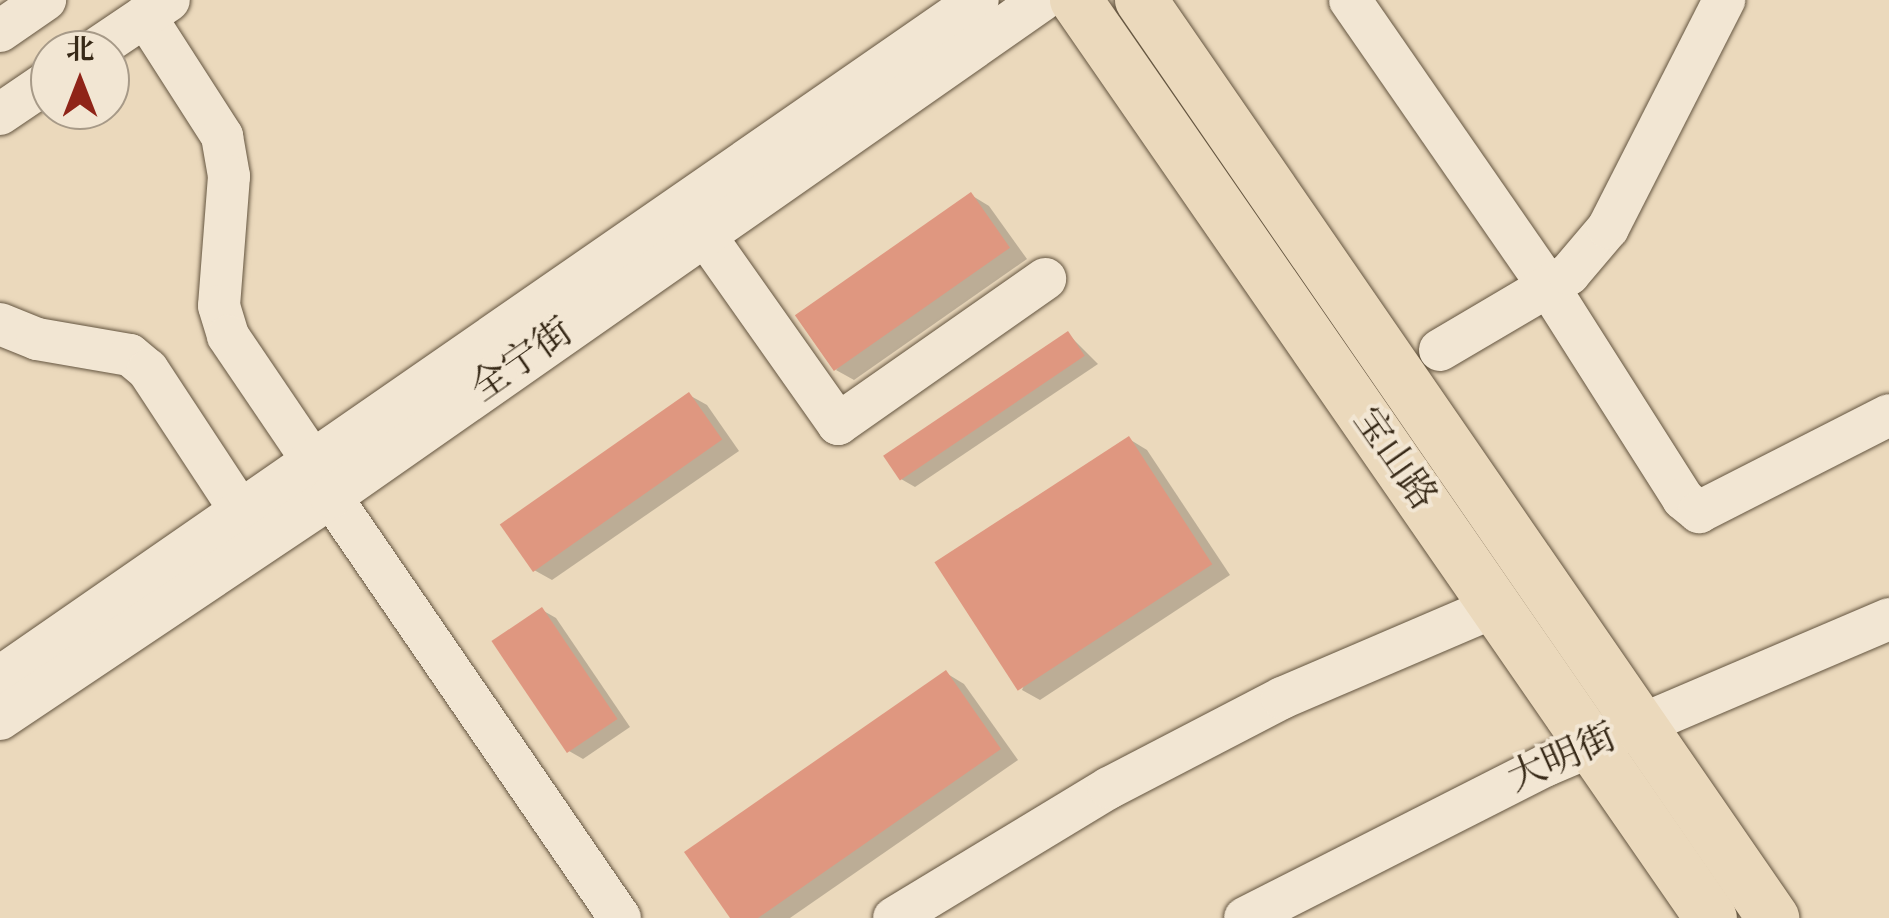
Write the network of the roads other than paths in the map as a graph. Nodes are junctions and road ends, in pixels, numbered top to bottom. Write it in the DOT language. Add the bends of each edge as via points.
graph roads {
  1 [pos="46,0"];
  2 [pos="978,0"];
  3 [pos="1042,0"];
  4 [pos="1076,0"];
  5 [pos="1141,0"];
  6 [pos="1350,0"];
  7 [pos="1724,0"];
  8 [pos="157,8"];
  9 [pos="0,30"];
  10 [pos="125,30"];
  11 [pos="30,94"];
  12 [pos="0,114"];
  13 [pos="695,220"];
  14 [pos="1045,279"];
  15 [pos="1548,286"];
  16 [pos="0,324"];
  17 [pos="1440,350"];
  18 [pos="1889,415"];
  19 [pos="318,475"];
  20 [pos="242,512"];
  21 [pos="1494,607"];
  22 [pos="1889,619"];
  23 [pos="1889,652"];
  24 [pos="0,677"];
  25 [pos="0,719"];
  26 [pos="1625,747"];
  27 [pos="620,918"];
  28 [pos="894,918"];
  29 [pos="1245,918"];
  30 [pos="1290,918"];
  31 [pos="1711,918"];
  32 [pos="1772,918"];
  1 -- 9 [label="street"];
  2 -- 13 [label="street, 全宁街"];
  3 -- 13 [label="street, 全宁街"];
  4 -- 21 [label="main road, 宝山路"];
  5 -- 26 [label="main road, 宝山路"];
  6 -- 15 [label="street"];
  7 -- 15 [label="street" via="1608,228 1569,274"];
  8 -- 10 [label="street"];
  8 -- 19 [label="street" via="222,136 229,176 219,306 228,336"];
  11 -- 12 [label="street"];
  13 -- 14 [label="street" via="838,424"];
  13 -- 19 [label="street, 全宁街"];
  15 -- 17 [label="street"];
  15 -- 18 [label="street" via="1683,499 1699,512"];
  16 -- 20 [label="street" via="37,339 130,355 148,370"];
  19 -- 20 [label="street, 全宁街"];
  19 -- 25 [label="street, 全宁街"];
  19 -- 27 [label="street"];
  20 -- 24 [label="street, 全宁街"];
  21 -- 26 [label="main road, 宝山路"];
  21 -- 28 [label="street" via="1282,698 1109,788"];
  22 -- 26 [label="street, 大明街"];
  23 -- 26 [label="street, 大明街"];
  26 -- 29 [label="street, 大明街"];
  26 -- 30 [label="street, 大明街"];
  26 -- 31 [label="main road, 宝山路"];
  26 -- 32 [label="main road, 宝山路"];
}
